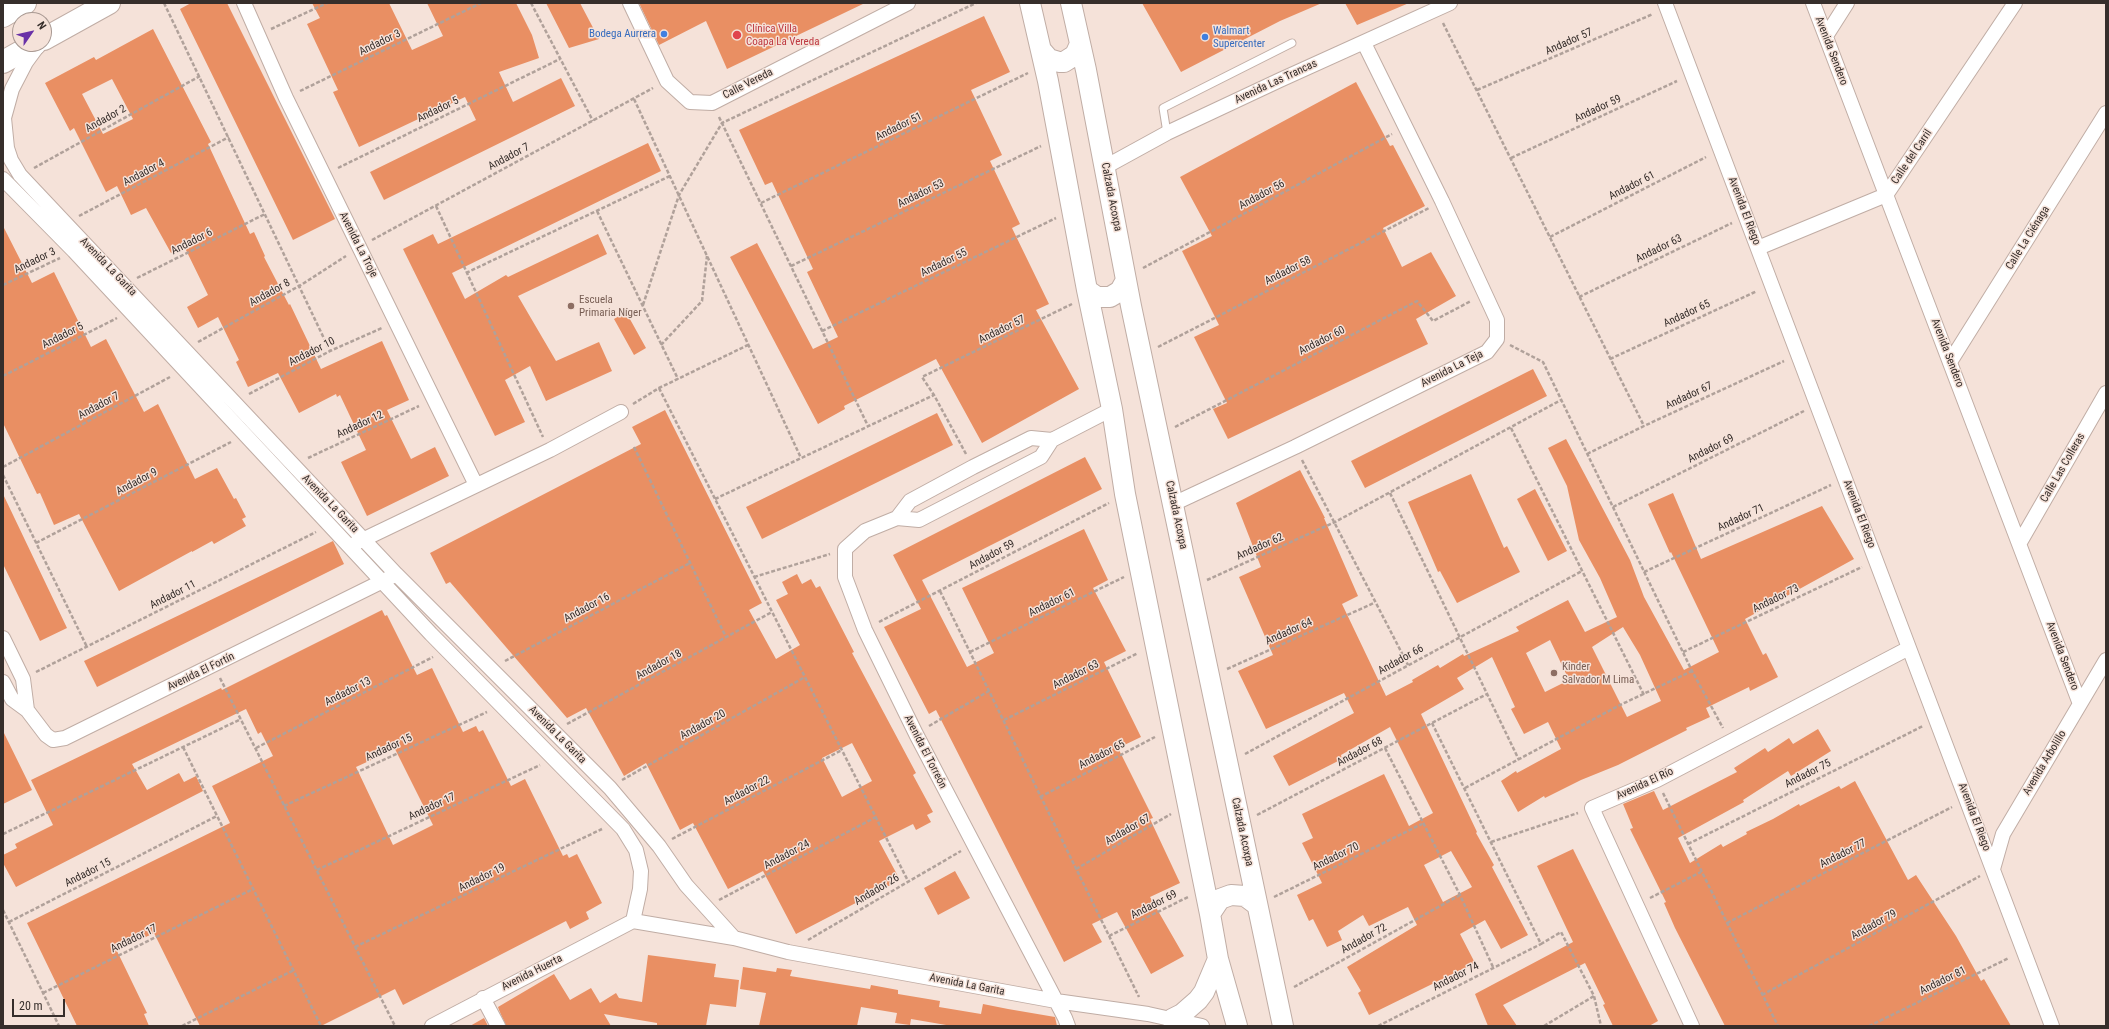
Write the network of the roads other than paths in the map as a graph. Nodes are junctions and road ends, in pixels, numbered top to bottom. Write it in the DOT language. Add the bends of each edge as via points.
graph roads {
  1 [pos="25,3"];
  2 [pos="109,3"];
  3 [pos="244,3"];
  4 [pos="630,3"];
  5 [pos="908,3"];
  6 [pos="1030,3"];
  7 [pos="1071,3"];
  8 [pos="1450,3"];
  9 [pos="1813,3"];
  10 [pos="1847,3"];
  11 [pos="2015,3"];
  12 [pos="1666,5"];
  13 [pos="3,16"];
  14 [pos="52,35"];
  15 [pos="1826,36"];
  16 [pos="1292,43"];
  17 [pos="1364,43"];
  18 [pos="1080,44"];
  19 [pos="21,52"];
  20 [pos="33,52"];
  21 [pos="3,62"];
  22 [pos="1045,66"];
  23 [pos="1086,70"];
  24 [pos="2106,113"];
  25 [pos="1167,134"];
  26 [pos="1105,167"];
  27 [pos="3,179"];
  28 [pos="1886,195"];
  29 [pos="1758,248"];
  30 [pos="1126,279"];
  31 [pos="1089,300"];
  32 [pos="1132,306"];
  33 [pos="1950,362"];
  34 [pos="2106,393"];
  35 [pos="1112,408"];
  36 [pos="621,412"];
  37 [pos="1052,440"];
  38 [pos="476,485"];
  39 [pos="1173,504"];
  40 [pos="897,518"];
  41 [pos="364,540"];
  42 [pos="2019,544"];
  43 [pos="349,546"];
  44 [pos="396,574"];
  45 [pos="383,581"];
  46 [pos="3,638"];
  47 [pos="1909,648"];
  48 [pos="2106,660"];
  49 [pos="3,682"];
  50 [pos="2080,704"];
  51 [pos="27,710"];
  52 [pos="1993,869"];
  53 [pos="1251,876"];
  54 [pos="1205,888"];
  55 [pos="1257,905"];
  56 [pos="1210,914"];
  57 [pos="633,921"];
  58 [pos="734,938"];
  59 [pos="1218,959"];
  60 [pos="483,998"];
  61 [pos="1056,1001"];
  62 [pos="1172,1018"];
  63 [pos="432,1026"];
  64 [pos="498,1026"];
  65 [pos="1068,1026"];
  66 [pos="1202,1026"];
  67 [pos="1237,1026"];
  68 [pos="1283,1026"];
  69 [pos="1692,1026"];
  70 [pos="2052,1026"];
  1 -- 13 [label="main road"];
  2 -- 14 [label="main road"];
  3 -- 38 [label="street, Avenida La Troje" via="323,176 398,322"];
  4 -- 5 [label="street, Calle Vereda" via="667,80 690,102 712,103"];
  6 -- 22 [label="main road"];
  7 -- 18 [label="main road, Calzada Acoxpa"];
  8 -- 17 [label="street, Avenida Las Trancas"];
  9 -- 15 [label="street, Avenida Sendero"];
  10 -- 15 [label="street"];
  11 -- 28 [label="street, Calle del Carril"];
  12 -- 29 [label="street, Avenida El Riego"];
  15 -- 28 [label="street, Avenida Sendero"];
  16 -- 25 [label="lane" via="1163,108"];
  17 -- 25 [label="street, Avenida Las Trancas"];
  17 -- 39 [label="street, Avenida La Teja" via="1497,320 1497,339 1487,352"];
  18 -- 22 [label="main road" via="1075,55 1064,62 1049,59"];
  18 -- 23 [label="main road, Calzada Acoxpa"];
  19 -- 21 [label="main road"];
  20 -- 41 [label="street, Avenida La Garita" via="12,89 4,118 7,148 20,175"];
  22 -- 23 [label="main road" via="1056,72 1066,67"];
  22 -- 31 [label="main road"];
  23 -- 26 [label="main road, Calzada Acoxpa"];
  24 -- 33 [label="street, Calle La Ciénaga"];
  25 -- 26 [label="street, Avenida Las Trancas"];
  26 -- 30 [label="main road, Calzada Acoxpa"];
  27 -- 43 [label="street, Avenida La Garita" via="74,251"];
  28 -- 29 [label="street, Calle del Carril"];
  28 -- 33 [label="street, Avenida Sendero"];
  29 -- 47 [label="street, Avenida El Riego"];
  30 -- 31 [label="main road" via="1120,291 1110,297"];
  30 -- 32 [label="main road, Calzada Acoxpa"];
  31 -- 32 [label="main road" via="1099,303 1110,299 1122,300"];
  31 -- 35 [label="main road"];
  32 -- 39 [label="main road, Calzada Acoxpa"];
  33 -- 42 [label="street, Avenida Sendero"];
  34 -- 42 [label="street, Calle Las Colleras"];
  35 -- 37 [label="street"];
  35 -- 54 [label="main road" via="1126,494"];
  36 -- 38 [label="street" via="550,450"];
  37 -- 40 [label="street" via="1031,438 973,467 910,501"];
  37 -- 40 [label="street" via="1041,457 919,520"];
  38 -- 41 [label="street"];
  39 -- 53 [label="main road, Calzada Acoxpa"];
  40 -- 61 [label="street, Avenida El Torreón" via="865,530 845,549 845,576 865,630 916,734"];
  41 -- 43 [label="street"];
  41 -- 44 [label="street, Avenida La Garita"];
  42 -- 50 [label="street, Avenida Sendero"];
  43 -- 45 [label="street, Avenida La Garita"];
  44 -- 45 [label="street, Avenida El Fortín"];
  44 -- 58 [label="street, Avenida La Garita" via="610,788 659,846 686,885"];
  45 -- 51 [label="street, Avenida El Fortín" via="65,738 53,740 46,735"];
  45 -- 57 [label="street, Avenida La Garita" via="446,650 631,838 640,861 641,880"];
  46 -- 51 [label="street, Avenida El Fortín" via="23,679"];
  47 -- 52 [label="street, Avenida El Riego"];
  47 -- 69 [label="street, Avenida El Río" via="1657,780 1592,808"];
  48 -- 50 [label="street, Avenida Arbolillo"];
  49 -- 51 [label="street, Avenida El Fortín" via="12,699"];
  50 -- 52 [label="street, Avenida Arbolillo" via="2003,834"];
  52 -- 70 [label="street, Avenida El Riego"];
  53 -- 54 [label="main road" via="1242,887 1231,893 1217,894"];
  53 -- 55 [label="main road, Calzada Acoxpa"];
  54 -- 56 [label="main road"];
  55 -- 56 [label="main road" via="1245,896 1231,895 1220,899"];
  55 -- 68 [label="main road, Calzada Acoxpa"];
  56 -- 59 [label="main road"];
  57 -- 58 [label="street, Avenida La Garita"];
  57 -- 60 [label="street, Avenida Huerta"];
  58 -- 61 [label="street, Avenida La Garita" via="788,952"];
  59 -- 62 [label="main road" via="1198,1000 1182,1014"];
  59 -- 67 [label="main road"];
  60 -- 63 [label="street, Avenida Huerta"];
  60 -- 64 [label="street"];
  61 -- 62 [label="street, Avenida La Garita"];
  61 -- 65 [label="street, Avenida El Torreón"];
  62 -- 66 [label="street, Avenida La Garita"];
}
